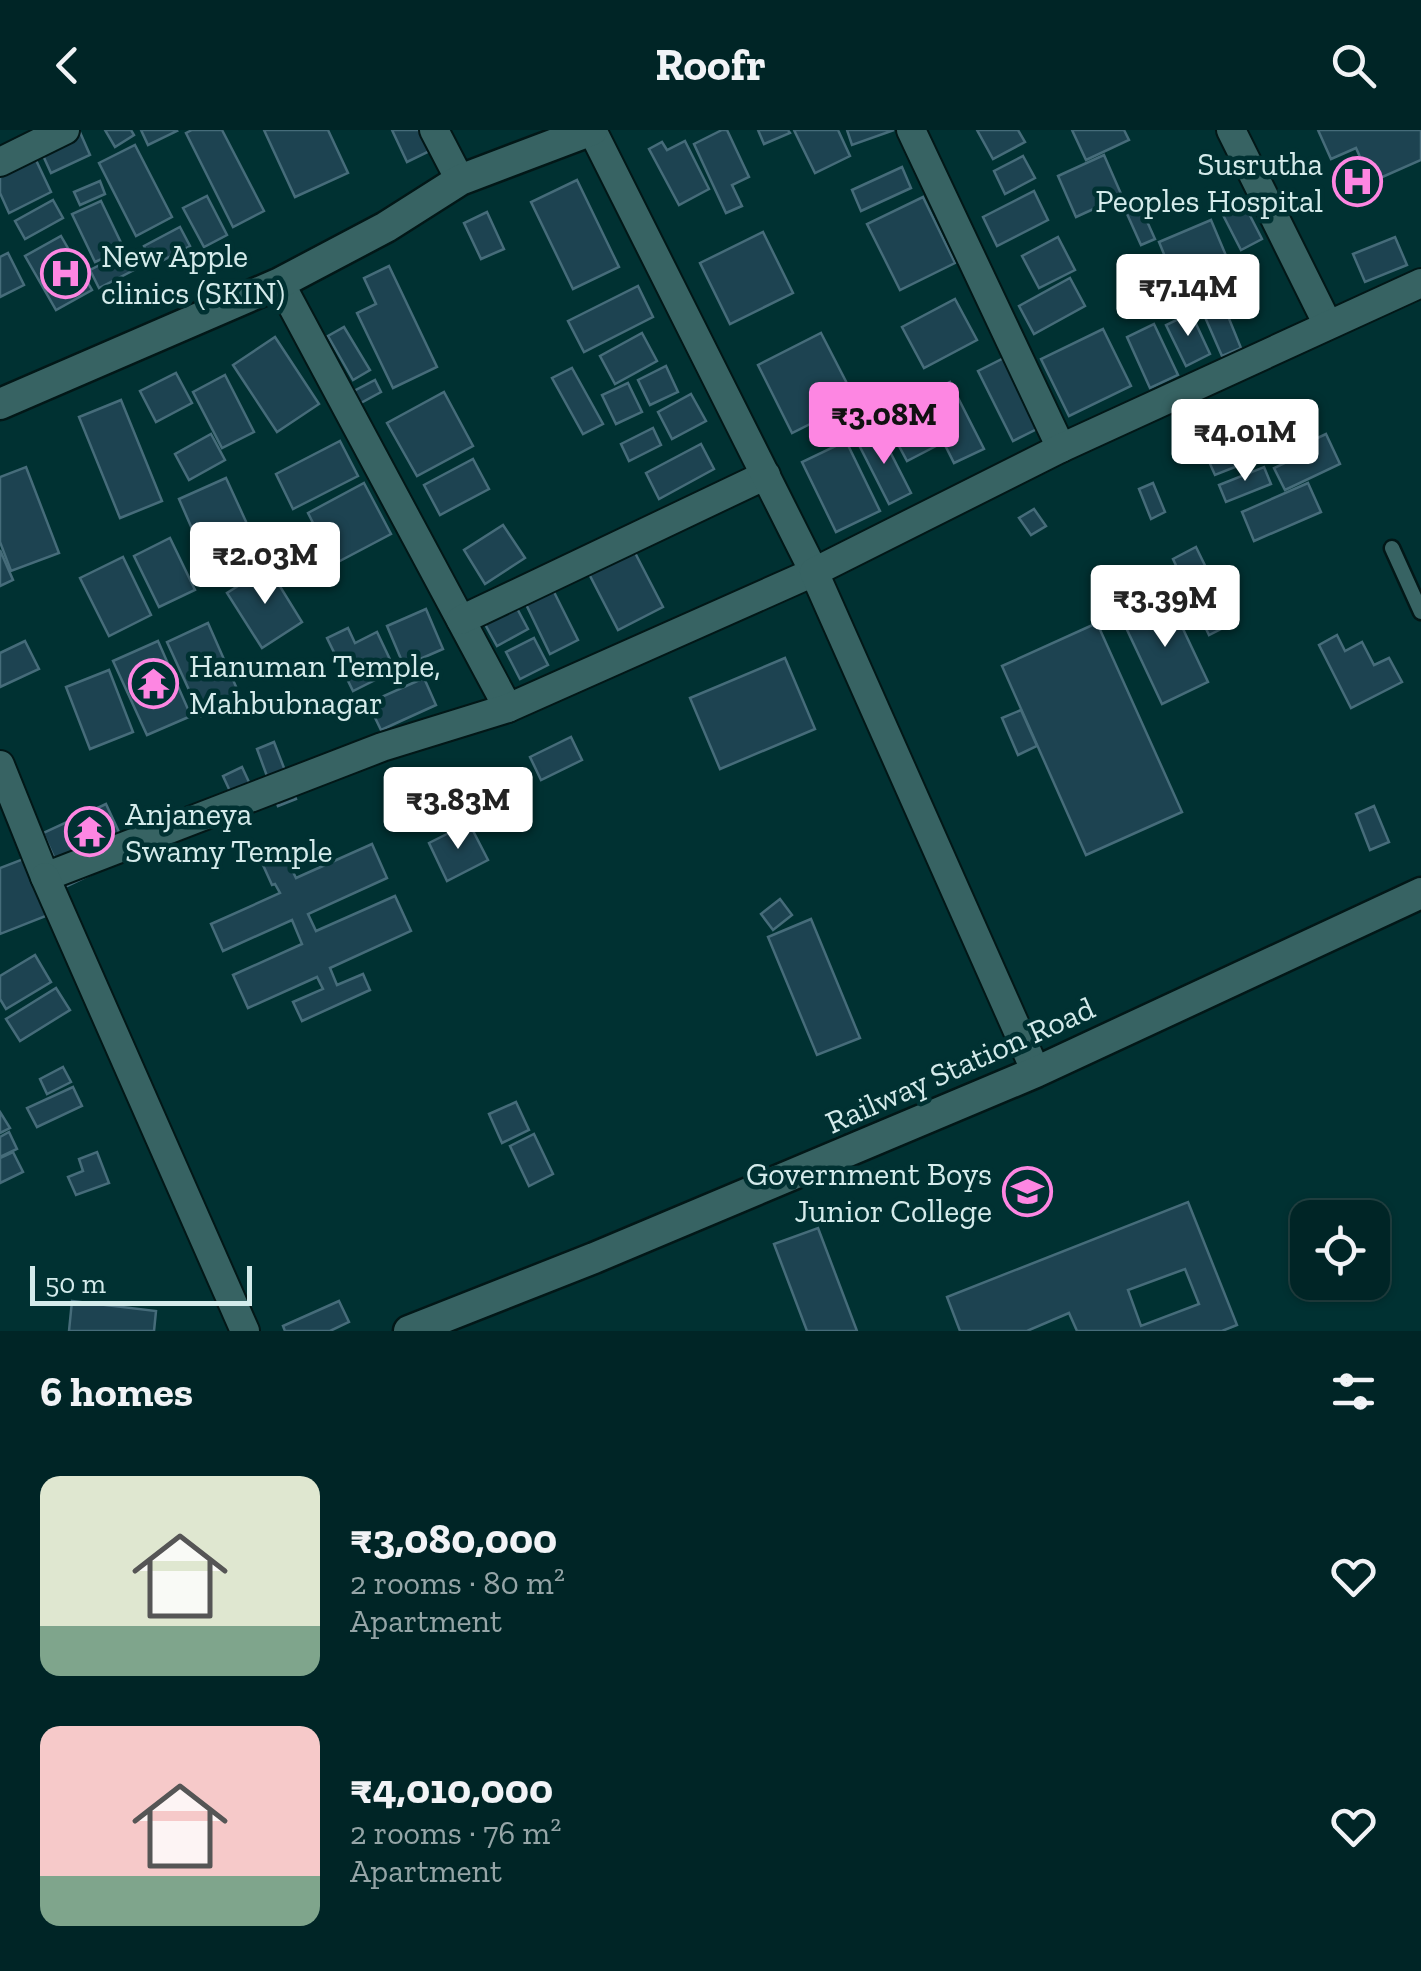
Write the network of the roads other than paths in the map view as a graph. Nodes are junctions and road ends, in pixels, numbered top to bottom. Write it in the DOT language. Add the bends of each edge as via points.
graph roads {
  1 [pos="65,130"];
  2 [pos="434,130"];
  3 [pos="592,130"];
  4 [pos="911,130"];
  5 [pos="1231,130"];
  6 [pos="0,162"];
  7 [pos="460,180"];
  8 [pos="280,283"];
  9 [pos="1421,283"];
  10 [pos="1328,325"];
  11 [pos="0,404"];
  12 [pos="1060,448"];
  13 [pos="766,475"];
  14 [pos="1392,548"];
  15 [pos="814,572"];
  16 [pos="1421,612"];
  17 [pos="460,620"];
  18 [pos="508,708"];
  19 [pos="0,765"];
  20 [pos="46,877"];
  21 [pos="1421,894"];
  22 [pos="1036,1072"];
  23 [pos="244,1331"];
  24 [pos="409,1331"];
  1 -- 6 [label="street"];
  2 -- 7 [label="street"];
  3 -- 7 [label="street"];
  3 -- 13 [label="street"];
  4 -- 12 [label="street"];
  5 -- 10 [label="street"];
  7 -- 8 [label="street"];
  8 -- 11 [label="street"];
  8 -- 17 [label="street"];
  9 -- 10 [label="street"];
  10 -- 12 [label="street"];
  12 -- 15 [label="street"];
  13 -- 15 [label="street"];
  13 -- 17 [label="street"];
  14 -- 16 [label="lane"];
  15 -- 18 [label="street"];
  15 -- 22 [label="street"];
  17 -- 18 [label="street"];
  18 -- 20 [label="street" via="382,747"];
  19 -- 20 [label="street"];
  20 -- 23 [label="street"];
  21 -- 22 [label="street, Railway Station Road"];
  22 -- 24 [label="street, Railway Station Road"];
}
